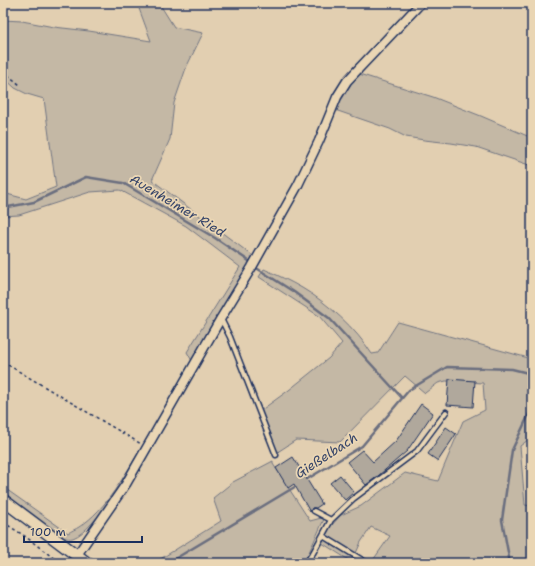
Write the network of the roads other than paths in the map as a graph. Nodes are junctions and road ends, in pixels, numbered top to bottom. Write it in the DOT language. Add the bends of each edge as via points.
graph roads {
  1 [pos="421,3"];
  2 [pos="221,318"];
  3 [pos="446,412"];
  4 [pos="276,456"];
  5 [pos="3,500"];
  6 [pos="314,511"];
  7 [pos="331,520"];
  8 [pos="323,536"];
  9 [pos="77,555"];
  10 [pos="87,563"];
  11 [pos="306,563"];
  12 [pos="367,563"];
  1 -- 2 [label="street" via="347,81 298,185"];
  2 -- 4 [label="lane"];
  2 -- 9 [label="street" via="126,484"];
  3 -- 7 [label="lane" via="417,451"];
  5 -- 9 [label="main road"];
  6 -- 7 [label="lane"];
  7 -- 8 [label="lane"];
  8 -- 11 [label="lane"];
  8 -- 12 [label="lane"];
  9 -- 10 [label="main road"];
}
